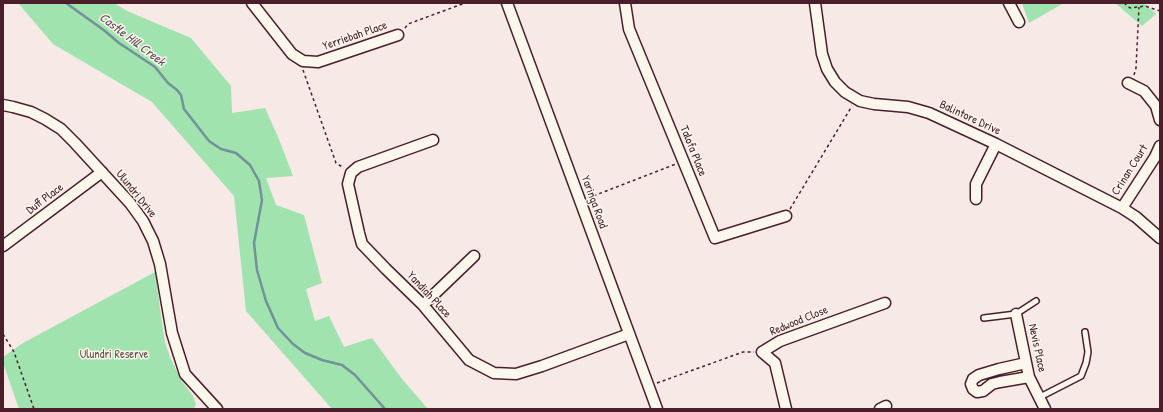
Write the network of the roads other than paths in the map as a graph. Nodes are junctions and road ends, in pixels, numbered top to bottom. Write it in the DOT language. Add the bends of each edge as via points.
graph roads {
  1 [pos="252,3"];
  2 [pos="507,3"];
  3 [pos="625,3"];
  4 [pos="815,3"];
  5 [pos="1009,3"];
  6 [pos="1019,22"];
  7 [pos="398,35"];
  8 [pos="1128,83"];
  9 [pos="3,105"];
  10 [pos="1160,120"];
  11 [pos="433,140"];
  12 [pos="996,144"];
  13 [pos="1160,146"];
  14 [pos="102,172"];
  15 [pos="976,199"];
  16 [pos="1122,208"];
  17 [pos="786,216"];
  18 [pos="1160,238"];
  19 [pos="3,246"];
  20 [pos="474,256"];
  21 [pos="1036,301"];
  22 [pos="884,303"];
  23 [pos="423,305"];
  24 [pos="1016,314"];
  25 [pos="984,318"];
  26 [pos="1085,332"];
  27 [pos="629,334"];
  28 [pos="1026,363"];
  29 [pos="1029,377"];
  30 [pos="1040,397"];
  31 [pos="211,407"];
  32 [pos="657,409"];
  33 [pos="786,409"];
  34 [pos="1045,409"];
  1 -- 7 [label="street, Yerriebah Place" via="292,54 303,61 318,62"];
  2 -- 27 [label="street, Yaringa Road"];
  3 -- 17 [label="street, Talofa Place" via="629,29 715,238"];
  4 -- 12 [label="street, Balintore Drive" via="822,54 827,69 845,92 856,99 874,104 908,107 929,113"];
  5 -- 6 [label="street"];
  8 -- 10 [label="street" via="1144,91 1156,106"];
  9 -- 14 [label="street, Ulundri Drive" via="31,112 61,129"];
  11 -- 23 [label="street, Yandiah Place" via="358,167 351,173 348,184 362,244"];
  12 -- 15 [label="street" via="976,184"];
  12 -- 16 [label="street, Balintore Drive"];
  13 -- 16 [label="street, Crinan Court"];
  14 -- 19 [label="street, Duff Place"];
  14 -- 31 [label="street, Ulundri Drive" via="130,203 153,241 160,264 172,333 185,374"];
  16 -- 18 [label="street, Balintore Drive"];
  20 -- 23 [label="street"];
  21 -- 24 [label="lane, Nevis Place"];
  22 -- 33 [label="street, Redwood Close" via="780,341 762,352 775,363"];
  23 -- 27 [label="street, Yandiah Place" via="468,360 494,373 516,374"];
  24 -- 25 [label="lane, Nevis Place"];
  24 -- 28 [label="street, Nevis Place"];
  26 -- 30 [label="lane" via="1088,352 1081,376"];
  27 -- 32 [label="street, Yaringa Road"];
  28 -- 29 [label="street, Nevis Place"];
  28 -- 29 [label="street" via="979,375 971,384 977,392 992,384"];
  29 -- 30 [label="street, Nevis Place"];
  30 -- 34 [label="street, Nevis Place"];
}
